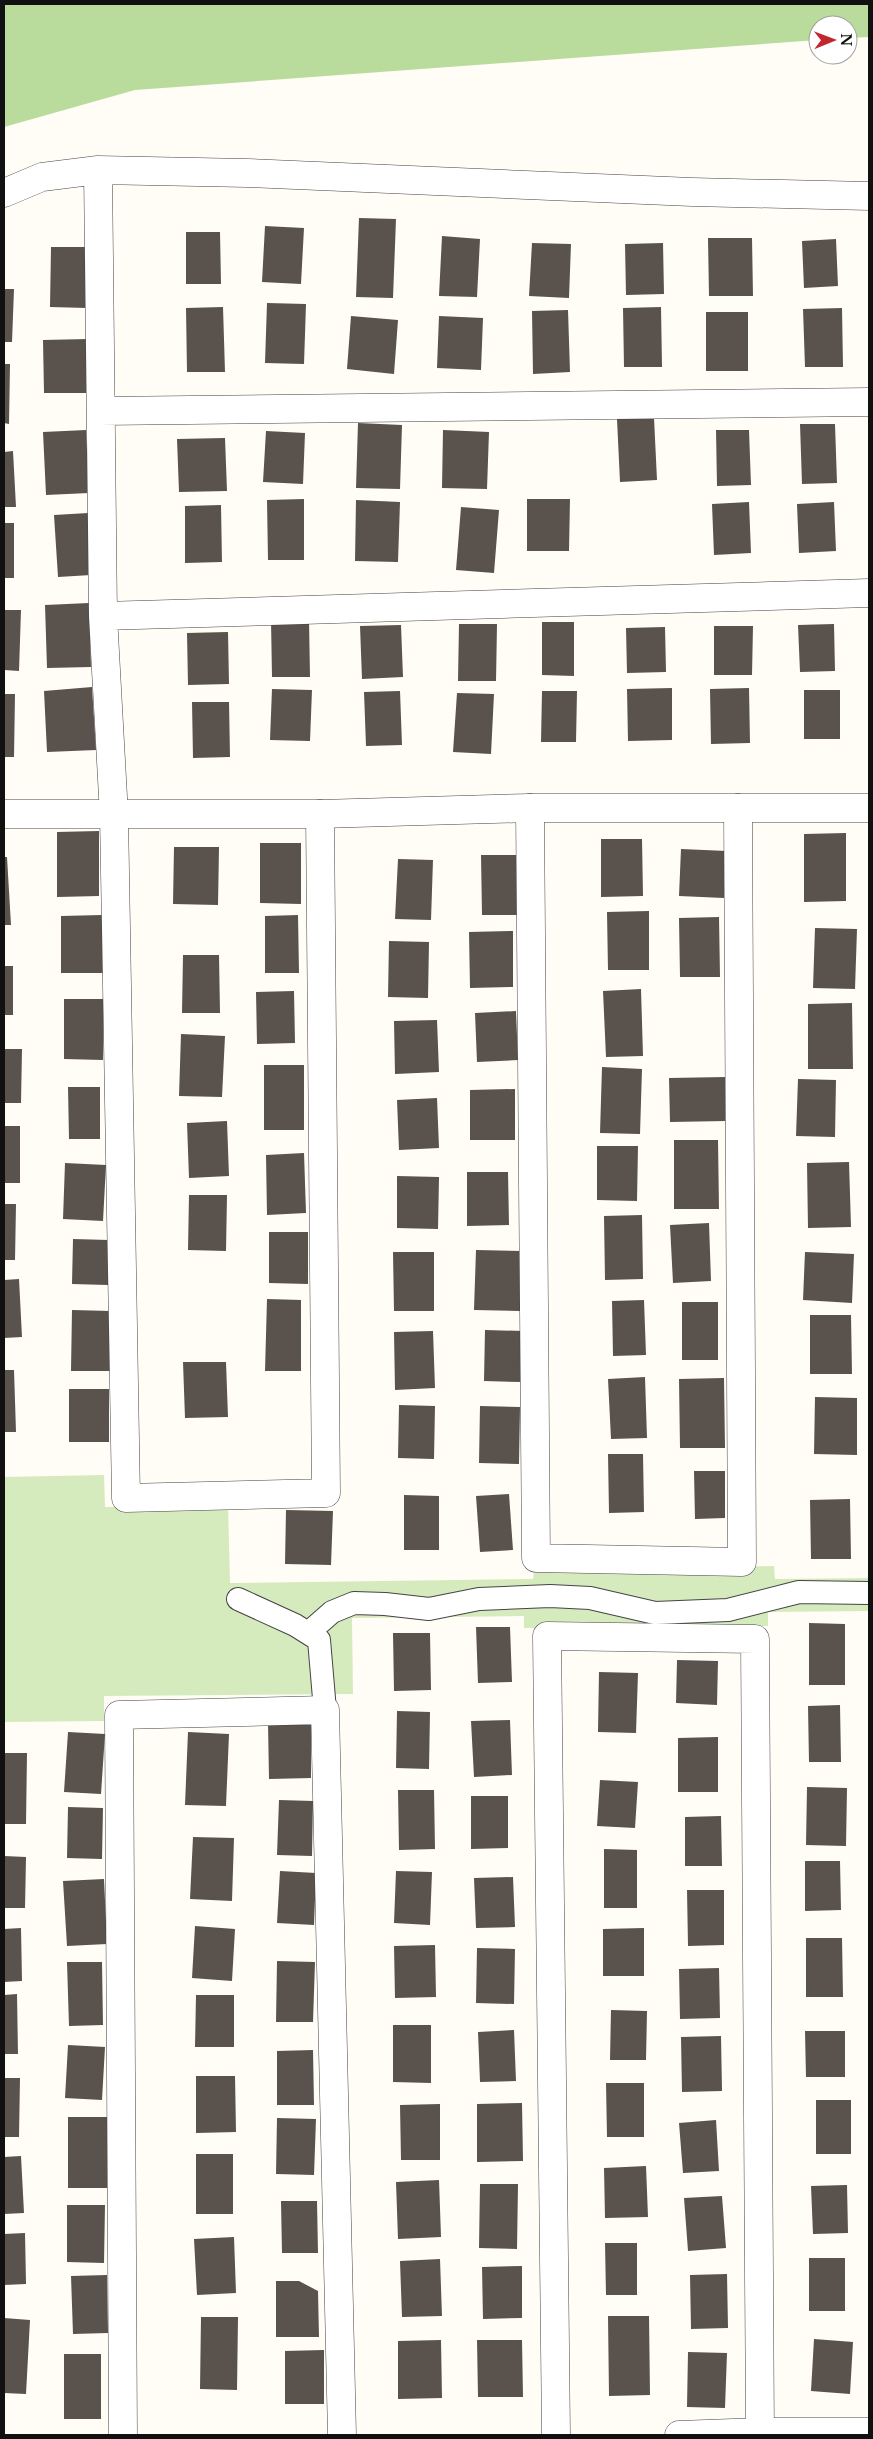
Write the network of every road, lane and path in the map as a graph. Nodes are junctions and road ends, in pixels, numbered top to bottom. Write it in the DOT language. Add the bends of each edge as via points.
graph roads {
  1 [pos="98,170"];
  2 [pos="4,193"];
  3 [pos="869,196"];
  4 [pos="869,402"];
  5 [pos="101,411"];
  6 [pos="869,593"];
  7 [pos="103,616"];
  8 [pos="530,808"];
  9 [pos="738,808"];
  10 [pos="869,808"];
  11 [pos="4,814"];
  12 [pos="114,814"];
  13 [pos="320,814"];
  14 [pos="869,1594"];
  15 [pos="238,1599"];
  16 [pos="308,1633"];
  17 [pos="325,1710"];
  18 [pos="760,2432"];
  19 [pos="869,2432"];
  20 [pos="122,2435"];
  21 [pos="342,2435"];
  22 [pos="556,2435"];
  23 [pos="679,2435"];
  1 -- 2 [label="street" via="42,177"];
  1 -- 3 [label="street"];
  1 -- 5 [label="street"];
  4 -- 5 [label="street"];
  5 -- 7 [label="street"];
  6 -- 7 [label="street"];
  7 -- 12 [label="street"];
  8 -- 9 [label="street"];
  8 -- 9 [label="street" via="536,1558 742,1562"];
  8 -- 13 [label="street"];
  9 -- 10 [label="street"];
  11 -- 12 [label="street"];
  12 -- 13 [label="street"];
  12 -- 13 [label="street" via="126,1498 326,1493"];
  14 -- 16 [label="street" via="799,1592 728,1610 655,1613 590,1598 550,1596 479,1599 429,1609 354,1603 332,1612"];
  15 -- 16 [label="street"];
  16 -- 17 [label="street" via="319,1640"];
  17 -- 20 [label="street" via="119,1714"];
  17 -- 21 [label="street"];
  18 -- 19 [label="street"];
  18 -- 22 [label="street" via="756,1639 547,1636"];
  18 -- 23 [label="street"];
}
